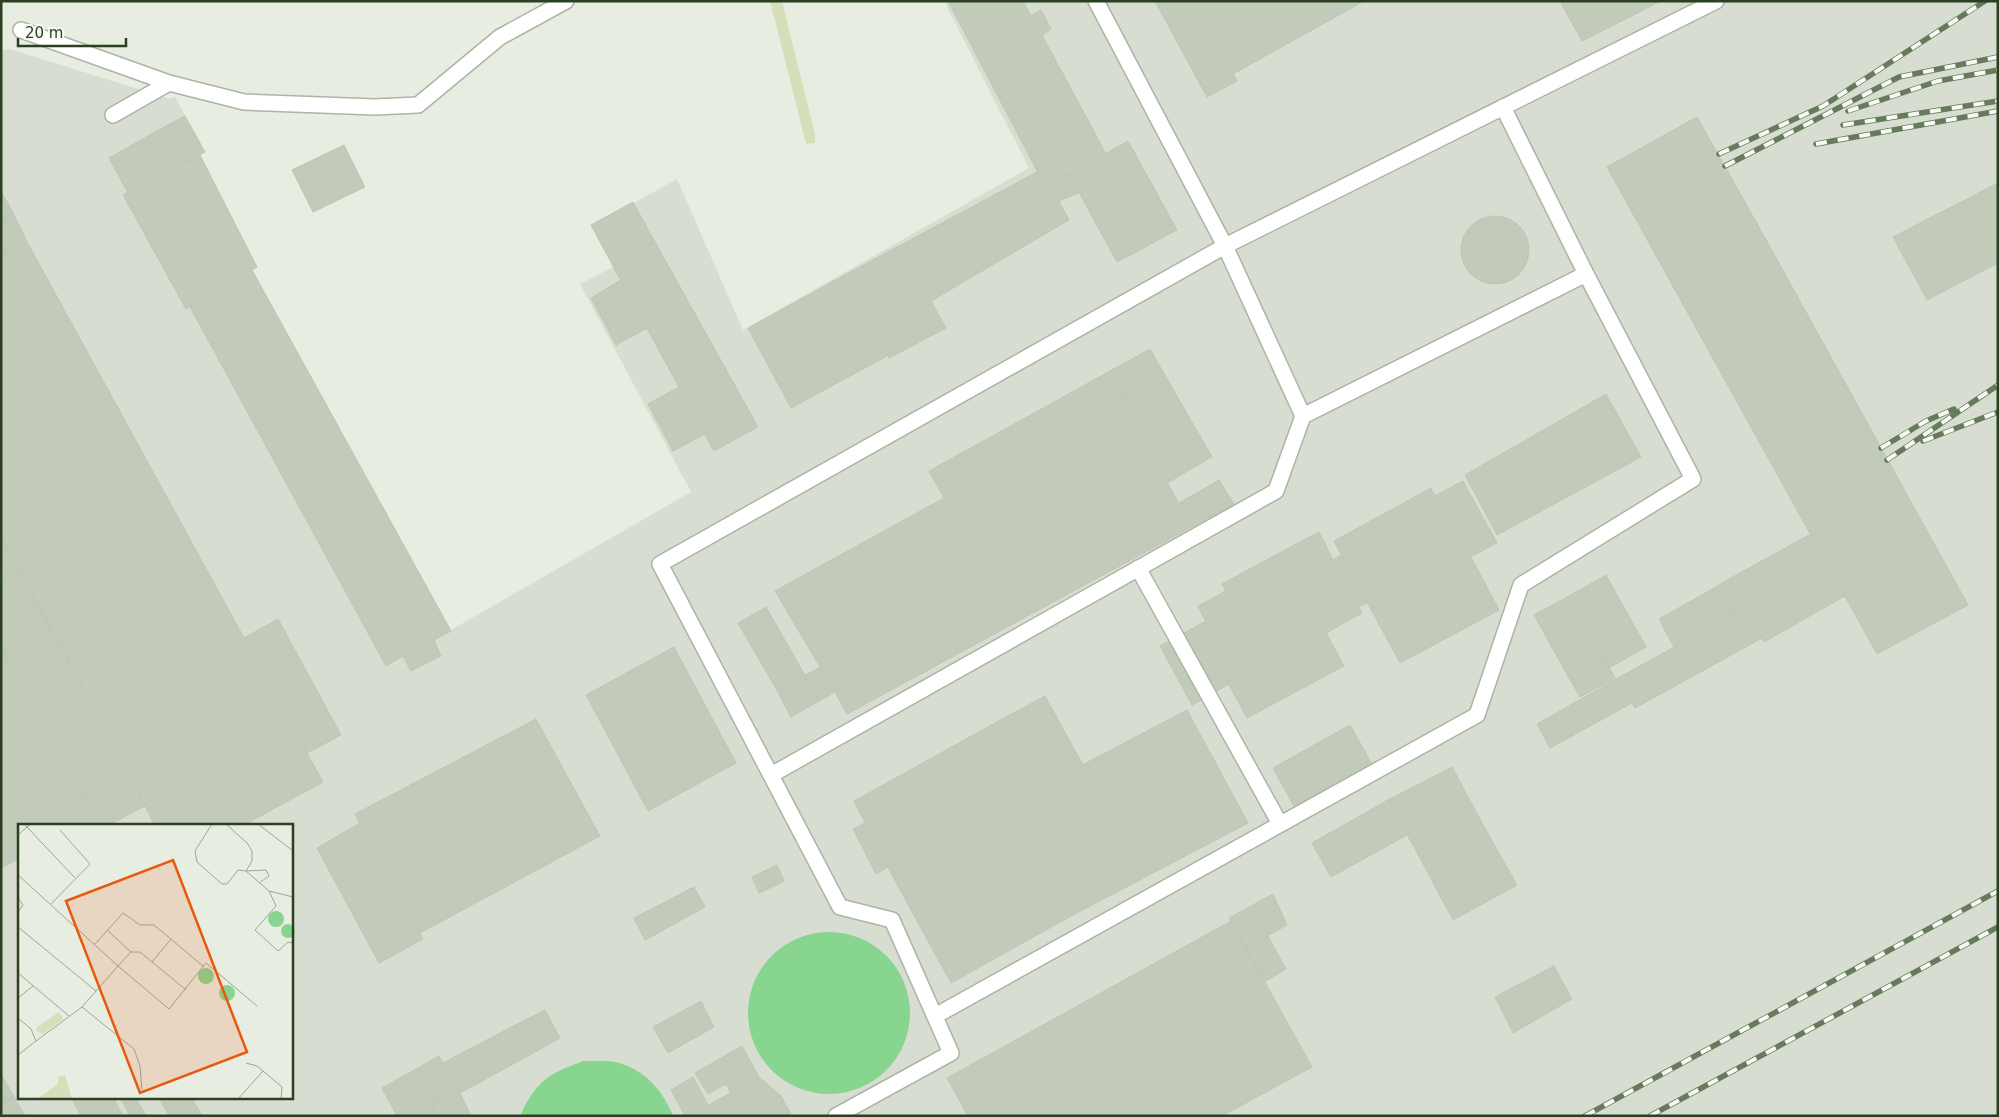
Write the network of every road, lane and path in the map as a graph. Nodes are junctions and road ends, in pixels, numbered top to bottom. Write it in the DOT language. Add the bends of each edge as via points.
graph roads {
  1 [pos="566,1"];
  2 [pos="1096,1"];
  3 [pos="1716,1"];
  4 [pos="21,30"];
  5 [pos="169,83"];
  6 [pos="1503,108"];
  7 [pos="113,115"];
  8 [pos="1225,246"];
  9 [pos="1586,274"];
  10 [pos="1303,416"];
  11 [pos="1138,568"];
  12 [pos="770,774"];
  13 [pos="1280,824"];
  14 [pos="935,1016"];
  15 [pos="836,1116"];
  1 -- 5 [label="lane" via="500,37 418,105 376,107 244,102"];
  2 -- 8 [label="lane"];
  3 -- 6 [label="lane"];
  4 -- 5 [label="lane"];
  5 -- 7 [label="lane"];
  6 -- 8 [label="lane"];
  6 -- 9 [label="lane"];
  8 -- 10 [label="lane"];
  8 -- 12 [label="lane" via="660,564"];
  9 -- 10 [label="lane"];
  9 -- 13 [label="lane" via="1693,479 1521,585 1476,715"];
  10 -- 11 [label="lane" via="1276,491"];
  11 -- 12 [label="lane"];
  11 -- 13 [label="lane"];
  12 -- 14 [label="lane" via="840,906 892,920"];
  13 -- 14 [label="lane"];
  14 -- 15 [label="lane" via="951,1053"];
}
